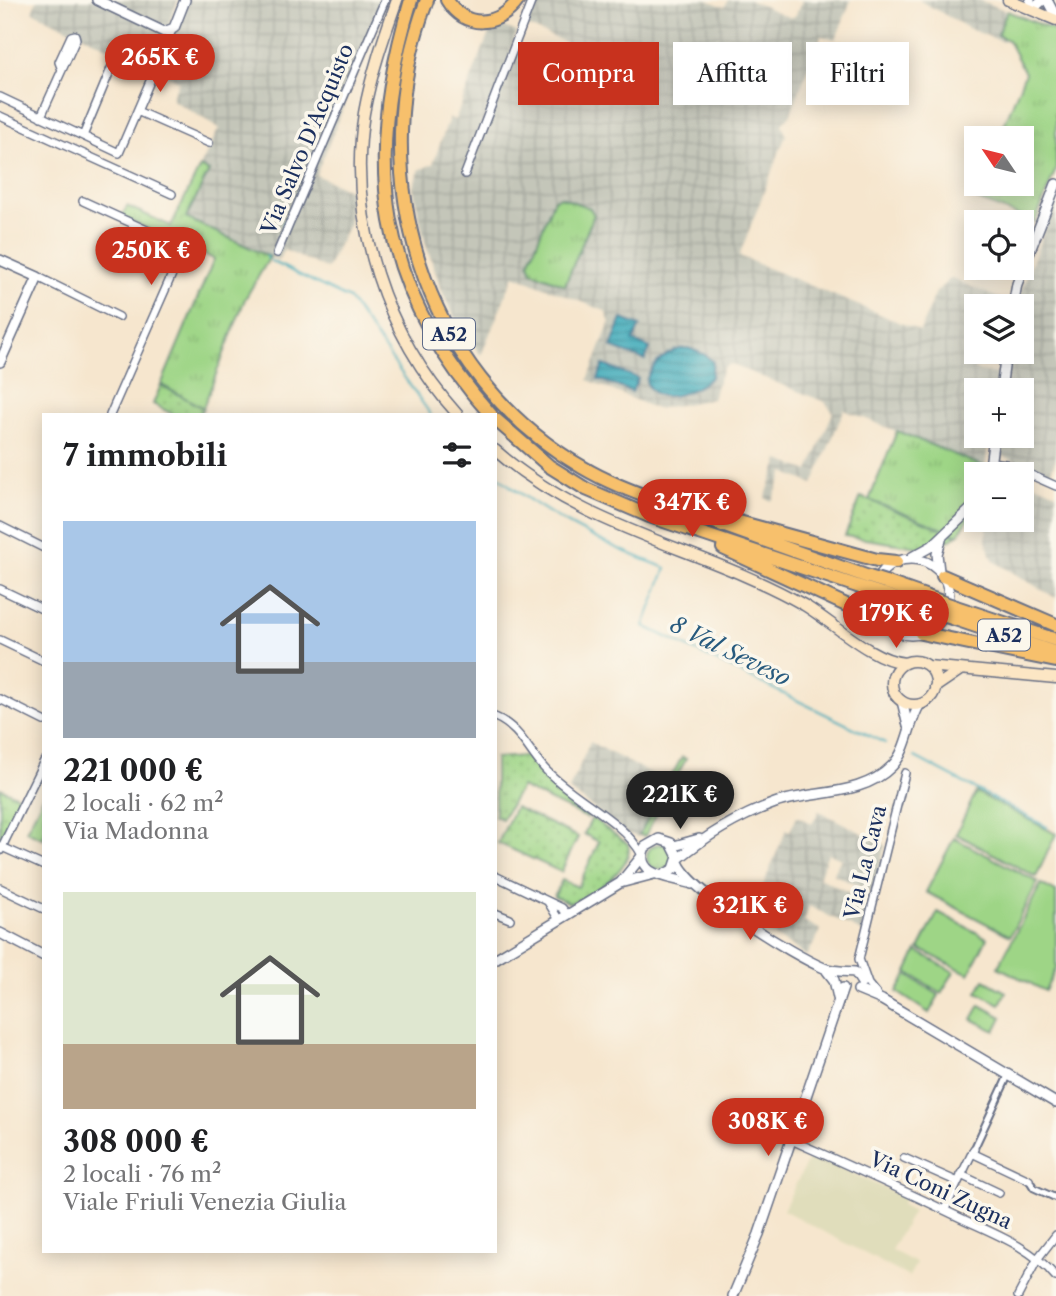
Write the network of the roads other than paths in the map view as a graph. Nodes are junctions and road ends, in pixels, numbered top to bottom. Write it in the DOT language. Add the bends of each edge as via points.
graph roads {
  1 [pos="97,0"];
  2 [pos="185,0"];
  3 [pos="385,0"];
  4 [pos="397,0"];
  5 [pos="411,0"];
  6 [pos="427,0"];
  7 [pos="447,0"];
  8 [pos="519,0"];
  9 [pos="532,0"];
  10 [pos="1007,0"];
  11 [pos="1045,0"];
  12 [pos="1031,5"];
  13 [pos="1056,18"];
  14 [pos="172,30"];
  15 [pos="115,59"];
  16 [pos="62,70"];
  17 [pos="0,97"];
  18 [pos="137,111"];
  19 [pos="0,116"];
  20 [pos="41,117"];
  21 [pos="83,136"];
  22 [pos="209,143"];
  23 [pos="465,174"];
  24 [pos="1056,184"];
  25 [pos="172,194"];
  26 [pos="83,201"];
  27 [pos="277,254"];
  28 [pos="0,260"];
  29 [pos="38,277"];
  30 [pos="1015,294"];
  31 [pos="119,317"];
  32 [pos="0,362"];
  33 [pos="111,413"];
  34 [pos="456,413"];
  35 [pos="489,413"];
  36 [pos="497,421"];
  37 [pos="993,448"];
  38 [pos="497,452"];
  39 [pos="991,462"];
  40 [pos="1034,476"];
  41 [pos="1056,486"];
  42 [pos="654,499"];
  43 [pos="649,516"];
  44 [pos="964,517"];
  45 [pos="0,526"];
  46 [pos="942,538"];
  47 [pos="42,547"];
  48 [pos="902,560"];
  49 [pos="941,573"];
  50 [pos="868,583"];
  51 [pos="0,589"];
  52 [pos="42,609"];
  53 [pos="954,612"];
  54 [pos="883,622"];
  55 [pos="1056,625"];
  56 [pos="921,633"];
  57 [pos="0,640"];
  58 [pos="1056,640"];
  59 [pos="1056,653"];
  60 [pos="882,659"];
  61 [pos="42,660"];
  62 [pos="1056,661"];
  63 [pos="905,663"];
  64 [pos="927,666"];
  65 [pos="961,670"];
  66 [pos="892,678"];
  67 [pos="1056,678"];
  68 [pos="935,687"];
  69 [pos="0,699"];
  70 [pos="902,701"];
  71 [pos="920,704"];
  72 [pos="497,719"];
  73 [pos="42,720"];
  74 [pos="908,726"];
  75 [pos="42,765"];
  76 [pos="905,773"];
  77 [pos="628,835"];
  78 [pos="704,838"];
  79 [pos="651,842"];
  80 [pos="674,846"];
  81 [pos="1,849"];
  82 [pos="642,856"];
  83 [pos="678,861"];
  84 [pos="42,865"];
  85 [pos="659,875"];
  86 [pos="497,877"];
  87 [pos="620,883"];
  88 [pos="697,886"];
  89 [pos="0,888"];
  90 [pos="547,901"];
  91 [pos="42,908"];
  92 [pos="497,913"];
  93 [pos="568,915"];
  94 [pos="510,919"];
  95 [pos="559,920"];
  96 [pos="0,933"];
  97 [pos="42,955"];
  98 [pos="497,957"];
  99 [pos="859,959"];
  100 [pos="825,969"];
  101 [pos="851,973"];
  102 [pos="842,986"];
  103 [pos="858,989"];
  104 [pos="879,997"];
  105 [pos="837,1008"];
  106 [pos="830,1031"];
  107 [pos="1008,1076"];
  108 [pos="1056,1101"];
  109 [pos="789,1139"];
  110 [pos="973,1151"];
  111 [pos="904,1158"];
  112 [pos="959,1179"];
  113 [pos="1029,1180"];
  114 [pos="999,1193"];
  115 [pos="1056,1198"];
  116 [pos="945,1209"];
  117 [pos="1056,1236"];
  118 [pos="1038,1258"];
  119 [pos="1056,1277"];
  120 [pos="733,1296"];
  121 [pos="1018,1296"];
  1 -- 14 [label="street" via="161,31"];
  2 -- 14 [label="street"];
  3 -- 27 [label="street, Via Salvo D'Acquisto"];
  4 -- 34 [label="main road" via="364,114 360,180 364,221 372,260 397,328"];
  5 -- 35 [label="highway, A52" via="386,106 385,176 392,233 423,321 443,356"];
  6 -- 42 [label="highway, A52" via="409,61 400,141 405,214 414,254 441,321 472,368 531,432 583,468"];
  7 -- 8 [label="highway" via="464,18 484,23 505,14"];
  9 -- 23 [label="street"];
  10 -- 12 [label="main road"];
  11 -- 12 [label="street"];
  11 -- 13 [label="street"];
  12 -- 13 [label="main road"];
  14 -- 18 [label="street"];
  15 -- 21 [label="street"];
  16 -- 20 [label="street"];
  17 -- 20 [label="street"];
  18 -- 21 [label="street" via="119,153"];
  18 -- 22 [label="street"];
  19 -- 25 [label="street"];
  20 -- 21 [label="street"];
  24 -- 30 [label="street"];
  26 -- 33 [label="street" via="184,247"];
  28 -- 29 [label="street"];
  29 -- 31 [label="street"];
  29 -- 32 [label="street"];
  36 -- 43 [label="highway, A52" via="549,466 586,489"];
  37 -- 39 [label="street"];
  38 -- 60 [label="main road" via="587,512 780,592"];
  40 -- 41 [label="street"];
  42 -- 48 [label="highway" via="877,560"];
  42 -- 50 [label="highway, A52"];
  43 -- 50 [label="highway, A52"];
  43 -- 54 [label="highway"];
  44 -- 46 [label="street"];
  45 -- 47 [label="street"];
  46 -- 48 [label="street"];
  46 -- 49 [label="street" via="937,554"];
  48 -- 49 [label="street" via="925,561"];
  48 -- 54 [label="street" via="879,576 873,592"];
  49 -- 55 [label="highway"];
  49 -- 56 [label="street" via="949,594 948,607 938,624"];
  50 -- 53 [label="highway, A52, bridge"];
  51 -- 52 [label="street"];
  53 -- 58 [label="highway, A52"];
  53 -- 59 [label="highway, A52"];
  54 -- 56 [label="street" via="897,632"];
  56 -- 62 [label="highway"];
  57 -- 61 [label="street"];
  60 -- 63 [label="main road"];
  60 -- 66 [label="main road"];
  63 -- 64 [label="main road"];
  63 -- 66 [label="main road"];
  64 -- 65 [label="main road"];
  64 -- 68 [label="main road"];
  65 -- 67 [label="main road"];
  65 -- 68 [label="main road"];
  66 -- 70 [label="main road" via="893,691"];
  68 -- 71 [label="main road"];
  69 -- 73 [label="street"];
  70 -- 71 [label="main road"];
  70 -- 74 [label="street"];
  71 -- 74 [label="street"];
  72 -- 77 [label="street" via="516,730 559,783"];
  74 -- 78 [label="street" via="899,757 875,779 774,803"];
  75 -- 81 [label="street"];
  76 -- 99 [label="street, Via La Cava"];
  77 -- 79 [label="street"];
  77 -- 82 [label="street"];
  78 -- 80 [label="street"];
  78 -- 83 [label="street"];
  79 -- 80 [label="street" via="663,839"];
  79 -- 82 [label="street"];
  80 -- 83 [label="street"];
  81 -- 84 [label="street"];
  82 -- 85 [label="street" via="644,867"];
  82 -- 87 [label="street"];
  83 -- 85 [label="street" via="674,869"];
  83 -- 88 [label="street"];
  85 -- 87 [label="street"];
  85 -- 88 [label="street"];
  86 -- 90 [label="street"];
  87 -- 93 [label="street"];
  88 -- 100 [label="street"];
  89 -- 91 [label="street"];
  90 -- 93 [label="street"];
  90 -- 95 [label="street"];
  92 -- 94 [label="street"];
  93 -- 95 [label="street"];
  95 -- 98 [label="street"];
  96 -- 97 [label="street"];
  99 -- 101 [label="street, Via La Cava"];
  99 -- 104 [label="street" via="868,984"];
  100 -- 101 [label="street"];
  100 -- 102 [label="street"];
  100 -- 105 [label="street" via="838,992"];
  101 -- 102 [label="street"];
  101 -- 103 [label="street"];
  102 -- 103 [label="street"];
  102 -- 105 [label="street"];
  103 -- 104 [label="street"];
  103 -- 106 [label="street" via="847,998"];
  104 -- 107 [label="street"];
  105 -- 106 [label="street"];
  106 -- 109 [label="street"];
  107 -- 108 [label="street"];
  107 -- 110 [label="street"];
  109 -- 116 [label="street, Via Coni Zugna"];
  109 -- 120 [label="street" via="759,1234"];
  110 -- 112 [label="street"];
  110 -- 113 [label="street"];
  111 -- 112 [label="street"];
  112 -- 114 [label="street"];
  112 -- 116 [label="street"];
  113 -- 115 [label="street" via="1034,1188"];
  116 -- 118 [label="street, Via Coni Zugna"];
  117 -- 118 [label="street"];
  118 -- 119 [label="street, Via Coni Zugna"];
  118 -- 121 [label="street"];
}
